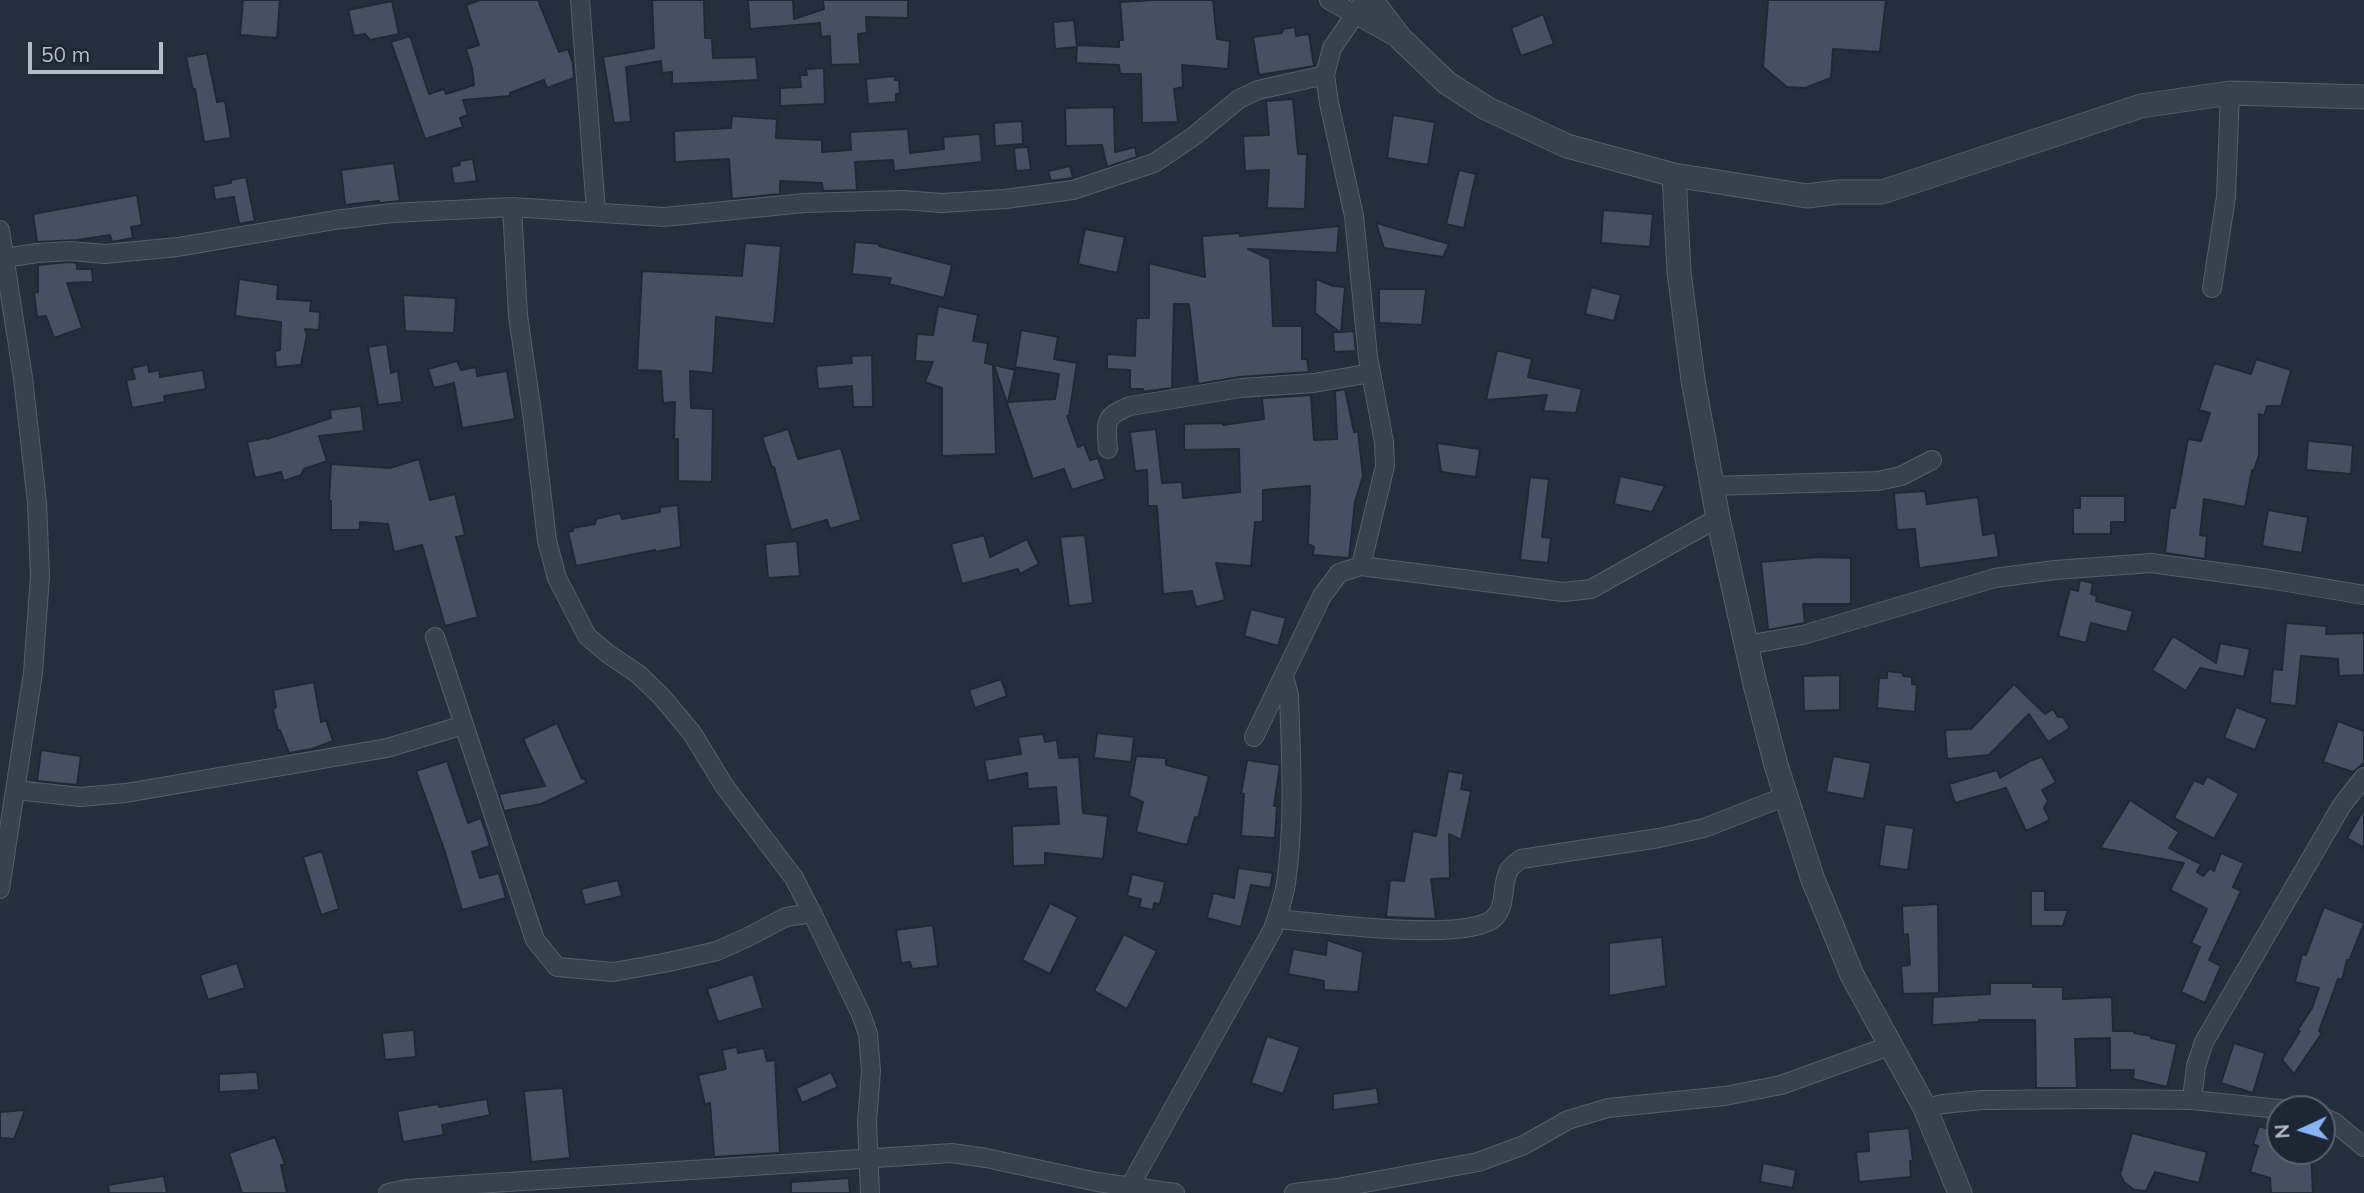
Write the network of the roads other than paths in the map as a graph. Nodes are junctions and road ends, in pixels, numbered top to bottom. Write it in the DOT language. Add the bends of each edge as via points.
graph roads {
  1 [pos="580,0"];
  2 [pos="1329,0"];
  3 [pos="1363,5"];
  4 [pos="1325,75"];
  5 [pos="2230,93"];
  6 [pos="2364,97"];
  7 [pos="1674,175"];
  8 [pos="512,207"];
  9 [pos="596,211"];
  10 [pos="0,230"];
  11 [pos="4,258"];
  12 [pos="2212,288"];
  13 [pos="1371,373"];
  14 [pos="1108,449"];
  15 [pos="1933,460"];
  16 [pos="1712,486"];
  17 [pos="1718,518"];
  18 [pos="1361,566"];
  19 [pos="2364,595"];
  20 [pos="435,637"];
  21 [pos="1746,645"];
  22 [pos="1284,677"];
  23 [pos="464,725"];
  24 [pos="1254,737"];
  25 [pos="2364,778"];
  26 [pos="16,790"];
  27 [pos="1786,796"];
  28 [pos="0,889"];
  29 [pos="812,913"];
  30 [pos="1276,919"];
  31 [pos="1889,1045"];
  32 [pos="2192,1100"];
  33 [pos="1925,1108"];
  34 [pos="2266,1108"];
  35 [pos="2336,1124"];
  36 [pos="2364,1147"];
  37 [pos="869,1160"];
  38 [pos="1130,1186"];
  39 [pos="462,1189"];
  40 [pos="388,1193"];
  41 [pos="870,1193"];
  42 [pos="1175,1193"];
  43 [pos="1294,1193"];
  44 [pos="1960,1193"];
  1 -- 9 [label="street"];
  2 -- 3 [label="street"];
  3 -- 4 [label="street" via="1332,48"];
  3 -- 7 [label="street" via="1447,83 1486,108 1567,146"];
  4 -- 9 [label="street" via="1258,90 1239,99 1154,163 1073,190 942,203 804,204 664,217"];
  4 -- 13 [label="street" via="1354,216"];
  5 -- 6 [label="street"];
  5 -- 7 [label="street" via="2141,106 1882,192 1807,196"];
  5 -- 12 [label="street" via="2227,197"];
  7 -- 16 [label="street" via="1679,272"];
  8 -- 9 [label="street"];
  8 -- 11 [label="street" via="392,213 178,247"];
  8 -- 29 [label="street" via="518,316 547,541 557,578 587,636 638,674 692,733 725,787 794,878"];
  10 -- 11 [label="street"];
  11 -- 26 [label="street" via="23,378 40,576 33,673"];
  13 -- 14 [label="street" via="1130,406 1113,413 1107,425"];
  13 -- 18 [label="street" via="1385,467"];
  15 -- 16 [label="street" via="1901,476 1878,481"];
  16 -- 17 [label="street"];
  17 -- 18 [label="street" via="1591,589 1563,592"];
  17 -- 21 [label="street"];
  18 -- 22 [label="street" via="1339,573 1322,596"];
  19 -- 21 [label="street" via="2151,564 2055,569 1995,578 1803,635"];
  20 -- 23 [label="street"];
  21 -- 27 [label="street"];
  22 -- 24 [label="street"];
  22 -- 30 [label="street" via="1289,695 1292,805 1286,884"];
  23 -- 26 [label="street" via="387,748 126,793 80,797"];
  23 -- 29 [label="street" via="536,940 557,967 613,972 664,963 717,951 786,917"];
  25 -- 32 [label="street" via="2342,805 2204,1042"];
  26 -- 28 [label="street"];
  27 -- 30 [label="street" via="1693,831 1521,859 1508,871 1495,917 1478,927 1414,931"];
  27 -- 31 [label="street" via="1812,877 1852,975"];
  29 -- 37 [label="street" via="868,1034"];
  30 -- 38 [label="street"];
  31 -- 33 [label="street"];
  31 -- 43 [label="street" via="1782,1085 1608,1108 1568,1119 1524,1145 1478,1162"];
  32 -- 33 [label="street" via="1982,1100"];
  32 -- 34 [label="street"];
  33 -- 44 [label="street"];
  35 -- 36 [label="street"];
  37 -- 38 [label="street" via="952,1153"];
  37 -- 39 [label="street"];
  37 -- 41 [label="street"];
  38 -- 42 [label="street"];
  39 -- 40 [label="street"];
}
